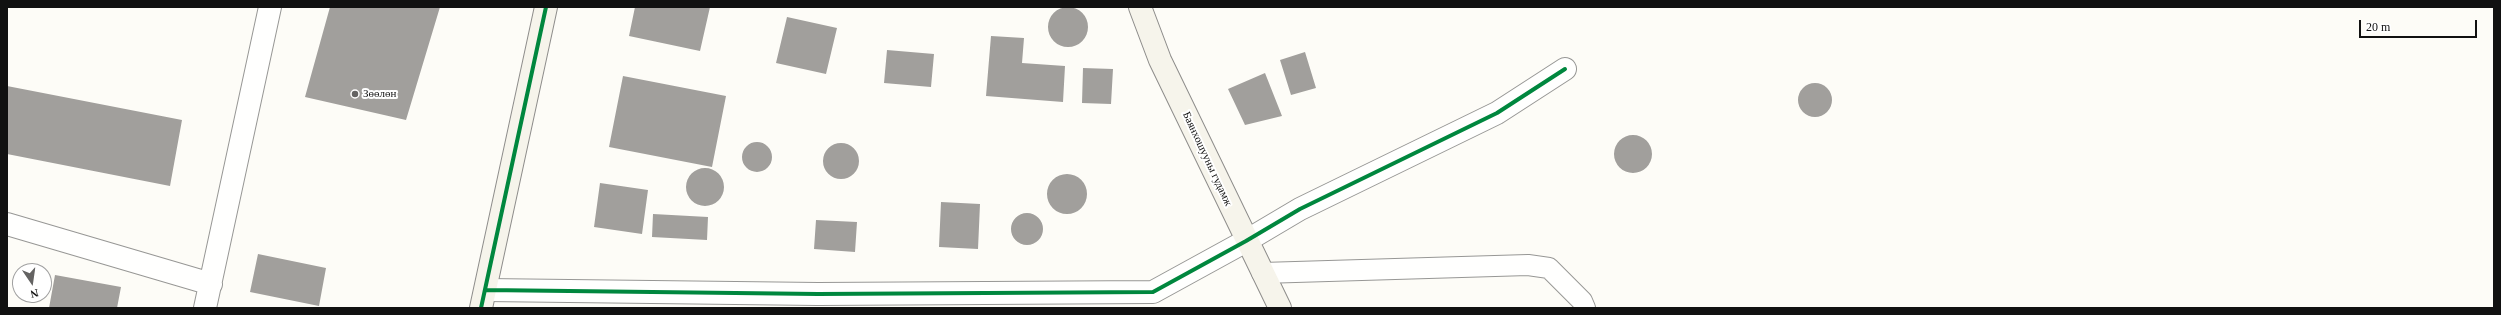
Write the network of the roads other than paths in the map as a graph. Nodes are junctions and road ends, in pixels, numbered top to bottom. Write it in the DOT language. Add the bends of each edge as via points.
graph roads {
  1 [pos="270,7"];
  2 [pos="546,7"];
  3 [pos="1140,7"];
  4 [pos="1565,69"];
  5 [pos="7,224"];
  6 [pos="1246,241"];
  7 [pos="1262,273"];
  8 [pos="212,284"];
  9 [pos="483,299"];
  10 [pos="205,308"];
  11 [pos="1280,308"];
  12 [pos="1584,308"];
  1 -- 8 [label="street"];
  2 -- 9 [label="main road"];
  3 -- 6 [label="main road, Баянхошууны гудамж" via="1160,60"];
  4 -- 6 [label="street" via="1497,113 1300,209"];
  5 -- 8 [label="street"];
  6 -- 7 [label="main road, Баянхошууны гудамж"];
  6 -- 9 [label="street" via="1153,292"];
  7 -- 11 [label="main road, Баянхошууны гудамж"];
  7 -- 12 [label="lane" via="1528,265 1549,268 1582,302"];
  8 -- 10 [label="street"];
}
